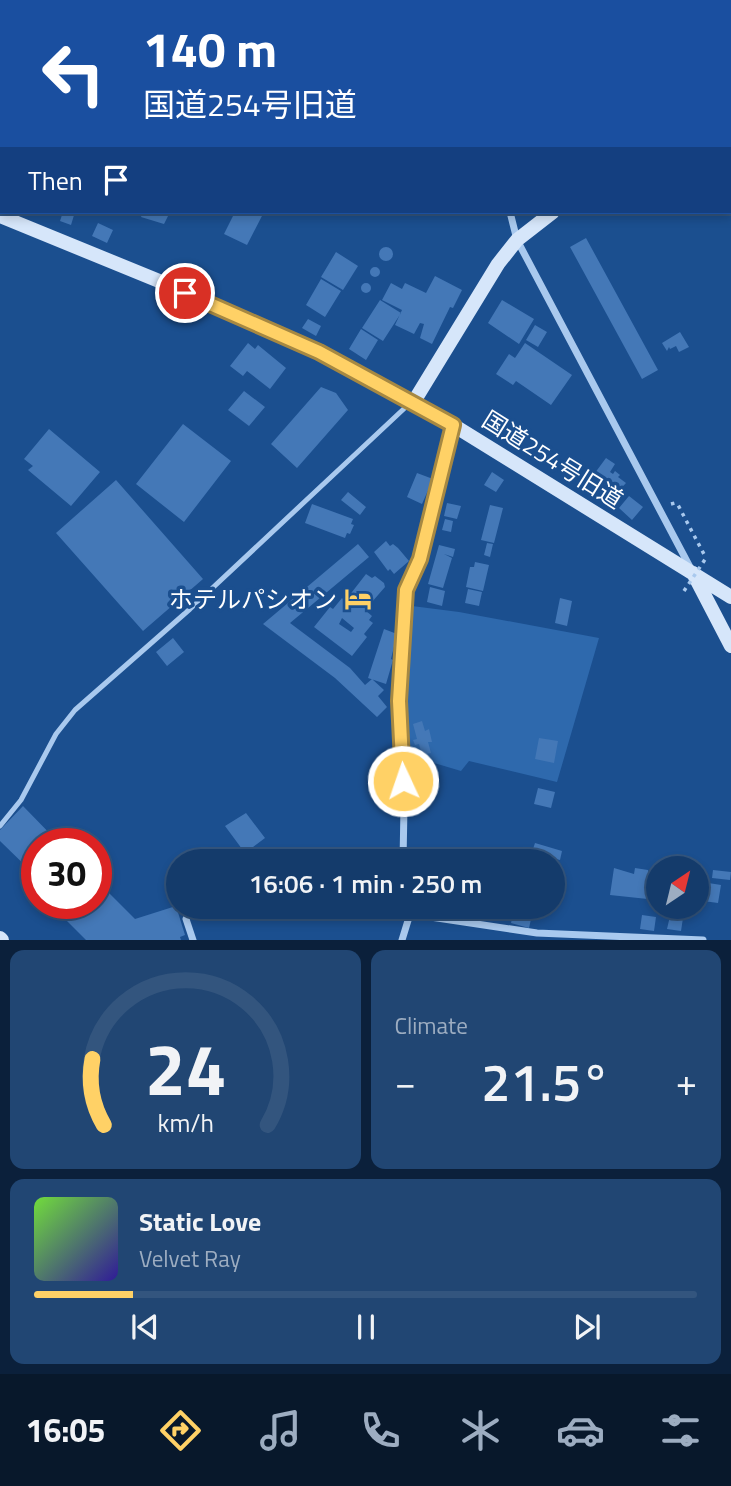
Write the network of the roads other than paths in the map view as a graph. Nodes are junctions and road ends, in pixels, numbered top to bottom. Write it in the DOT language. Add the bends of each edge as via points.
graph roads {
  1 [pos="510,214"];
  2 [pos="550,214"];
  3 [pos="0,216"];
  4 [pos="517,240"];
  5 [pos="412,402"];
  6 [pos="453,425"];
  7 [pos="692,572"];
  8 [pos="731,597"];
  9 [pos="731,646"];
  10 [pos="0,826"];
  11 [pos="403,849"];
  12 [pos="186,919"];
  13 [pos="407,919"];
  14 [pos="459,919"];
  15 [pos="193,940"];
  16 [pos="402,940"];
  17 [pos="704,940"];
  1 -- 4 [label="street"];
  2 -- 4 [label="street"];
  3 -- 5 [label="street, 国道254号旧道" via="319,352"];
  4 -- 5 [label="street"];
  4 -- 7 [label="street"];
  5 -- 6 [label="street, 国道254号旧道"];
  5 -- 10 [label="lane" via="190,609 75,709 55,734 21,800"];
  6 -- 7 [label="street, 国道254号旧道"];
  6 -- 11 [label="street" via="420,559 406,590 399,701"];
  7 -- 8 [label="street, 国道254号旧道"];
  7 -- 9 [label="street"];
  12 -- 15 [label="street"];
  13 -- 16 [label="street"];
  14 -- 17 [label="street" via="537,933"];
}
